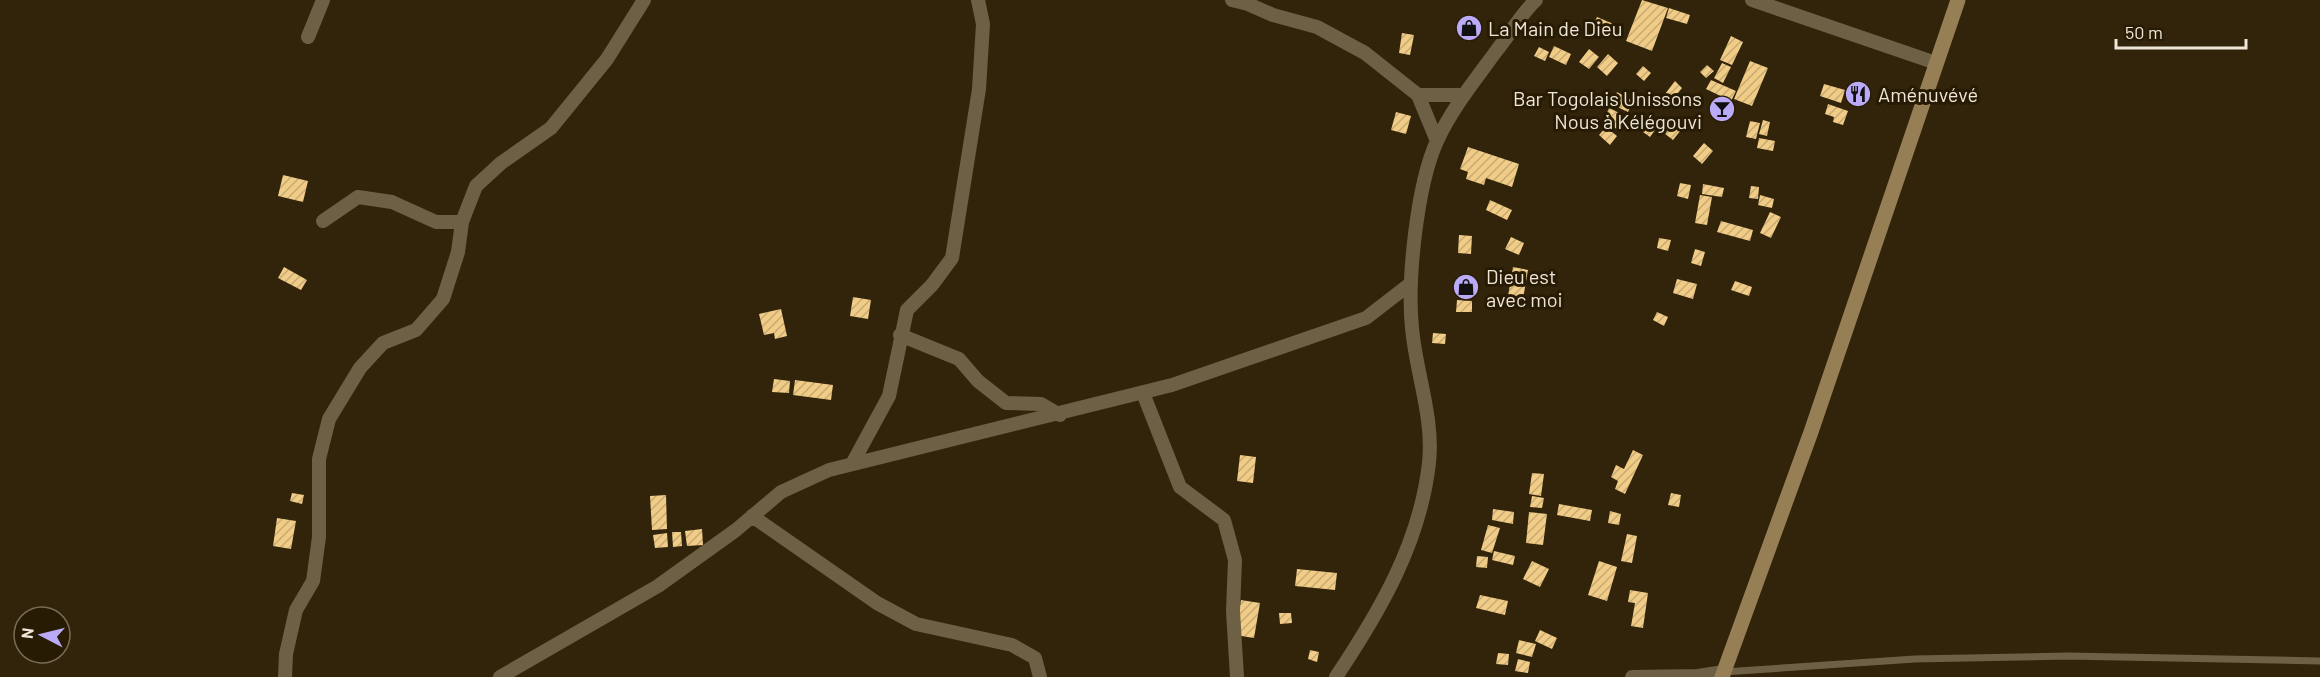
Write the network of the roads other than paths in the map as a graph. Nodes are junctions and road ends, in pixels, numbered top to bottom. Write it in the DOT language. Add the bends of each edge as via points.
graph roads {
  1 [pos="323,0"];
  2 [pos="644,0"];
  3 [pos="978,0"];
  4 [pos="1232,0"];
  5 [pos="1536,0"];
  6 [pos="1752,0"];
  7 [pos="1958,0"];
  8 [pos="1247,2"];
  9 [pos="308,37"];
  10 [pos="1936,63"];
  11 [pos="1418,95"];
  12 [pos="1464,95"];
  13 [pos="1437,141"];
  14 [pos="323,221"];
  15 [pos="462,222"];
  16 [pos="1410,285"];
  17 [pos="900,335"];
  18 [pos="1143,393"];
  19 [pos="1060,415"];
  20 [pos="852,464"];
  21 [pos="752,516"];
  22 [pos="2320,661"];
  23 [pos="1723,674"];
  24 [pos="285,677"];
  25 [pos="500,677"];
  26 [pos="1040,677"];
  27 [pos="1237,677"];
  28 [pos="1336,677"];
  29 [pos="1632,677"];
  1 -- 9 [label="street"];
  2 -- 15 [label="street" via="607,59 551,128 476,186"];
  3 -- 17 [label="street" via="983,24 978,89 952,258 907,310"];
  4 -- 8 [label="street"];
  5 -- 12 [label="street"];
  6 -- 10 [label="street"];
  7 -- 10 [label="main road"];
  8 -- 11 [label="street" via="1273,15 1317,27 1365,53"];
  10 -- 23 [label="main road" via="1811,432"];
  11 -- 12 [label="street"];
  11 -- 13 [label="street"];
  12 -- 13 [label="street"];
  13 -- 16 [label="street" via="1423,184"];
  14 -- 15 [label="street" via="358,197 392,202 436,222"];
  15 -- 24 [label="street" via="458,252 443,299 416,330 383,343 360,368 329,419 319,459 319,537 313,581 296,610"];
  16 -- 18 [label="street" via="1366,318 1344,327"];
  16 -- 28 [label="street" via="1412,328 1430,438 1423,502 1400,569 1370,626"];
  17 -- 19 [label="street" via="959,358 978,381 1006,403 1041,404"];
  17 -- 20 [label="street" via="889,396"];
  18 -- 19 [label="street"];
  18 -- 27 [label="street" via="1180,487 1224,519 1235,560"];
  19 -- 20 [label="street"];
  20 -- 21 [label="street" via="781,492"];
  21 -- 25 [label="street" via="658,586"];
  21 -- 26 [label="street" via="877,603 916,624 1012,645 1035,658"];
  22 -- 23 [label="lane" via="2068,656 1939,658"];
  23 -- 29 [label="street"];
}
